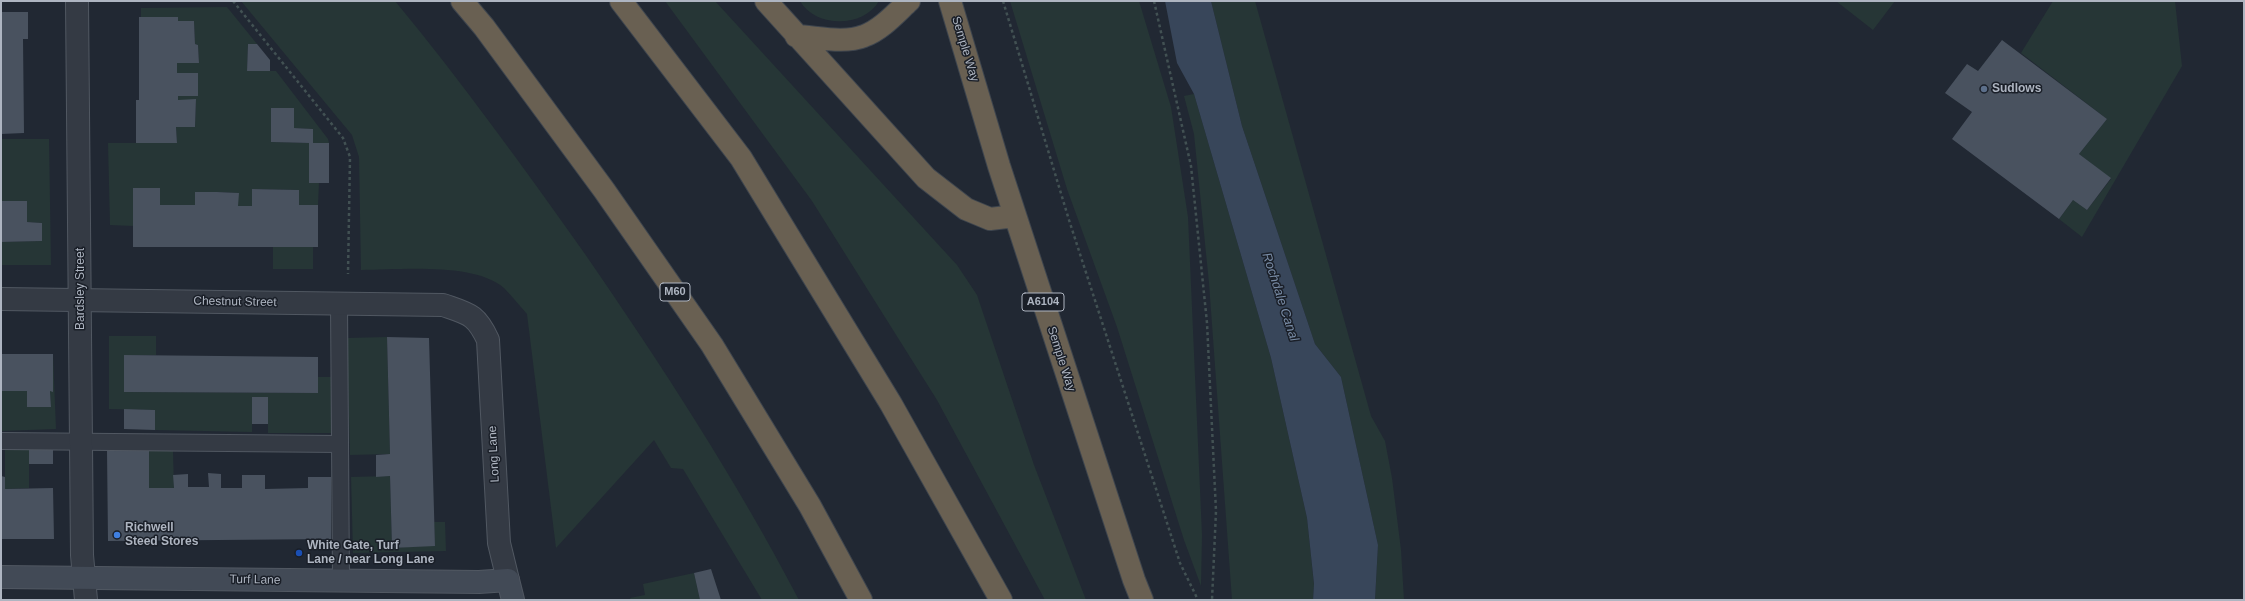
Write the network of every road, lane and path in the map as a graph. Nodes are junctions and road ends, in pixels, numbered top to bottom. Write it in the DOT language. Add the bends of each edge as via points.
graph roads {
  1 [pos="77,1"];
  2 [pos="233,1"];
  3 [pos="462,1"];
  4 [pos="622,1"];
  5 [pos="766,1"];
  6 [pos="909,1"];
  7 [pos="950,1"];
  8 [pos="1003,1"];
  9 [pos="1154,1"];
  10 [pos="796,36"];
  11 [pos="1016,216"];
  12 [pos="1,299"];
  13 [pos="81,300"];
  14 [pos="344,303"];
  15 [pos="468,314"];
  16 [pos="1,440"];
  17 [pos="81,440"];
  18 [pos="340,444"];
  19 [pos="1,577"];
  20 [pos="85,578"];
  21 [pos="341,581"];
  22 [pos="510,590"];
  23 [pos="86,600"];
  24 [pos="861,600"];
  25 [pos="1001,600"];
  26 [pos="1142,600"];
  27 [pos="1198,600"];
  28 [pos="1212,600"];
  1 -- 13 [label="street, Bardsley Street"];
  2 -- 14 [label="path" via="343,138 350,157"];
  3 -- 24 [label="highway, M60" via="604,190 712,345 810,506"];
  4 -- 25 [label="highway" via="741,158 891,404"];
  5 -- 10 [label="highway"];
  6 -- 10 [label="highway" via="885,23 865,36 844,39"];
  7 -- 11 [label="highway, Semple Way / A6104"];
  8 -- 27 [label="path" via="1069,220 1177,556"];
  9 -- 28 [label="path" via="1191,166 1207,323 1216,511"];
  10 -- 11 [label="highway" via="926,178 966,209 990,219"];
  11 -- 26 [label="highway, Semple Way / A6104"];
  12 -- 13 [label="street, Chestnut Street"];
  13 -- 14 [label="street, Chestnut Street"];
  13 -- 17 [label="street, Bardsley Street"];
  14 -- 15 [label="street, Chestnut Street" via="443,305"];
  14 -- 18 [label="lane"];
  15 -- 22 [label="street, Long Lane" via="480,323 488,340 499,543"];
  16 -- 17 [label="lane"];
  17 -- 18 [label="lane"];
  17 -- 20 [label="street, Bardsley Street" via="82,555"];
  18 -- 21 [label="lane"];
  19 -- 20 [label="street, Turf Lane"];
  20 -- 21 [label="street, Turf Lane"];
  20 -- 23 [label="street, Bardsley Street"];
  21 -- 22 [label="street, Turf Lane" via="479,582"];
}
